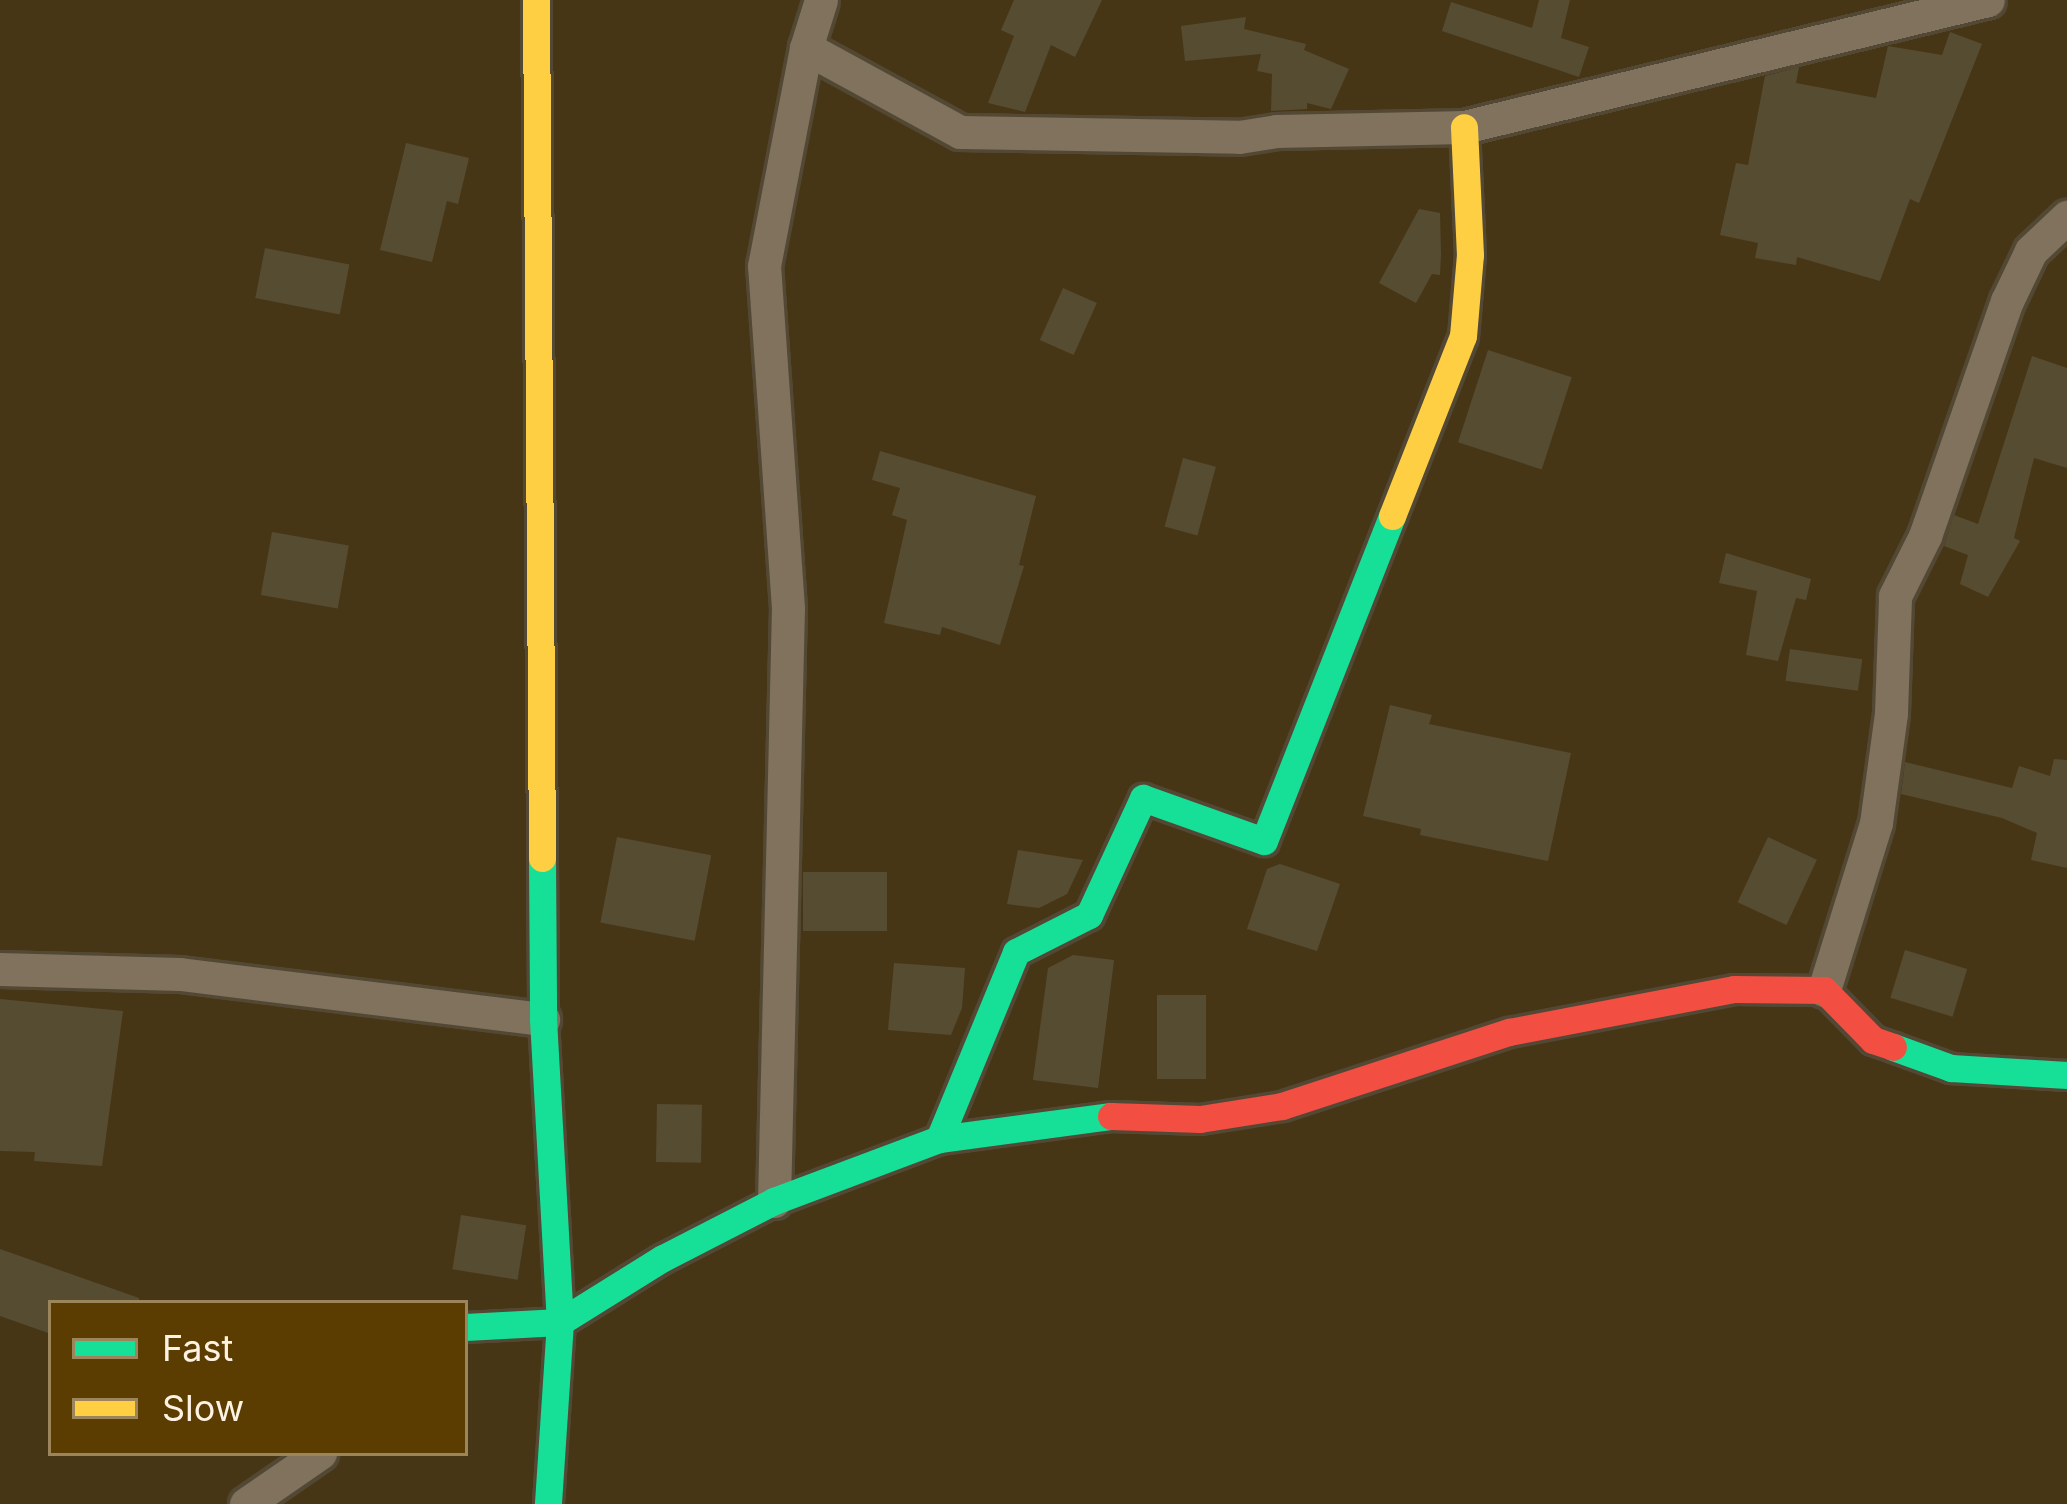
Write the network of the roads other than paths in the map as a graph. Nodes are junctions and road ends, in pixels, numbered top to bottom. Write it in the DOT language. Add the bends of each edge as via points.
graph roads {
  1 [pos="536,0"];
  2 [pos="821,0"];
  3 [pos="1988,0"];
  4 [pos="806,49"];
  5 [pos="1464,127"];
  6 [pos="2067,217"];
  7 [pos="0,969"];
  8 [pos="1824,990"];
  9 [pos="543,1019"];
  10 [pos="2067,1076"];
  11 [pos="939,1138"];
  12 [pos="774,1201"];
  13 [pos="560,1322"];
  14 [pos="468,1328"];
  15 [pos="316,1456"];
  16 [pos="246,1504"];
  17 [pos="548,1504"];
  1 -- 9 [label="street"];
  2 -- 4 [label="street"];
  3 -- 5 [label="street"];
  4 -- 5 [label="street" via="960,132 1239,137"];
  4 -- 12 [label="street" via="764,266 788,608"];
  5 -- 11 [label="street" via="1470,255 1462,336 1264,841 1144,798 1089,915 1016,952"];
  6 -- 8 [label="street" via="2031,251 2007,301 1925,536 1895,596 1876,824"];
  7 -- 9 [label="street" via="180,974"];
  8 -- 10 [label="street" via="1873,1040 1951,1068"];
  8 -- 11 [label="street" via="1734,989 1556,1022 1282,1106 1200,1119 1103,1116"];
  9 -- 13 [label="street"];
  11 -- 12 [label="street"];
  12 -- 13 [label="street"];
  13 -- 14 [label="street"];
  13 -- 17 [label="street"];
  15 -- 16 [label="street"];
}
